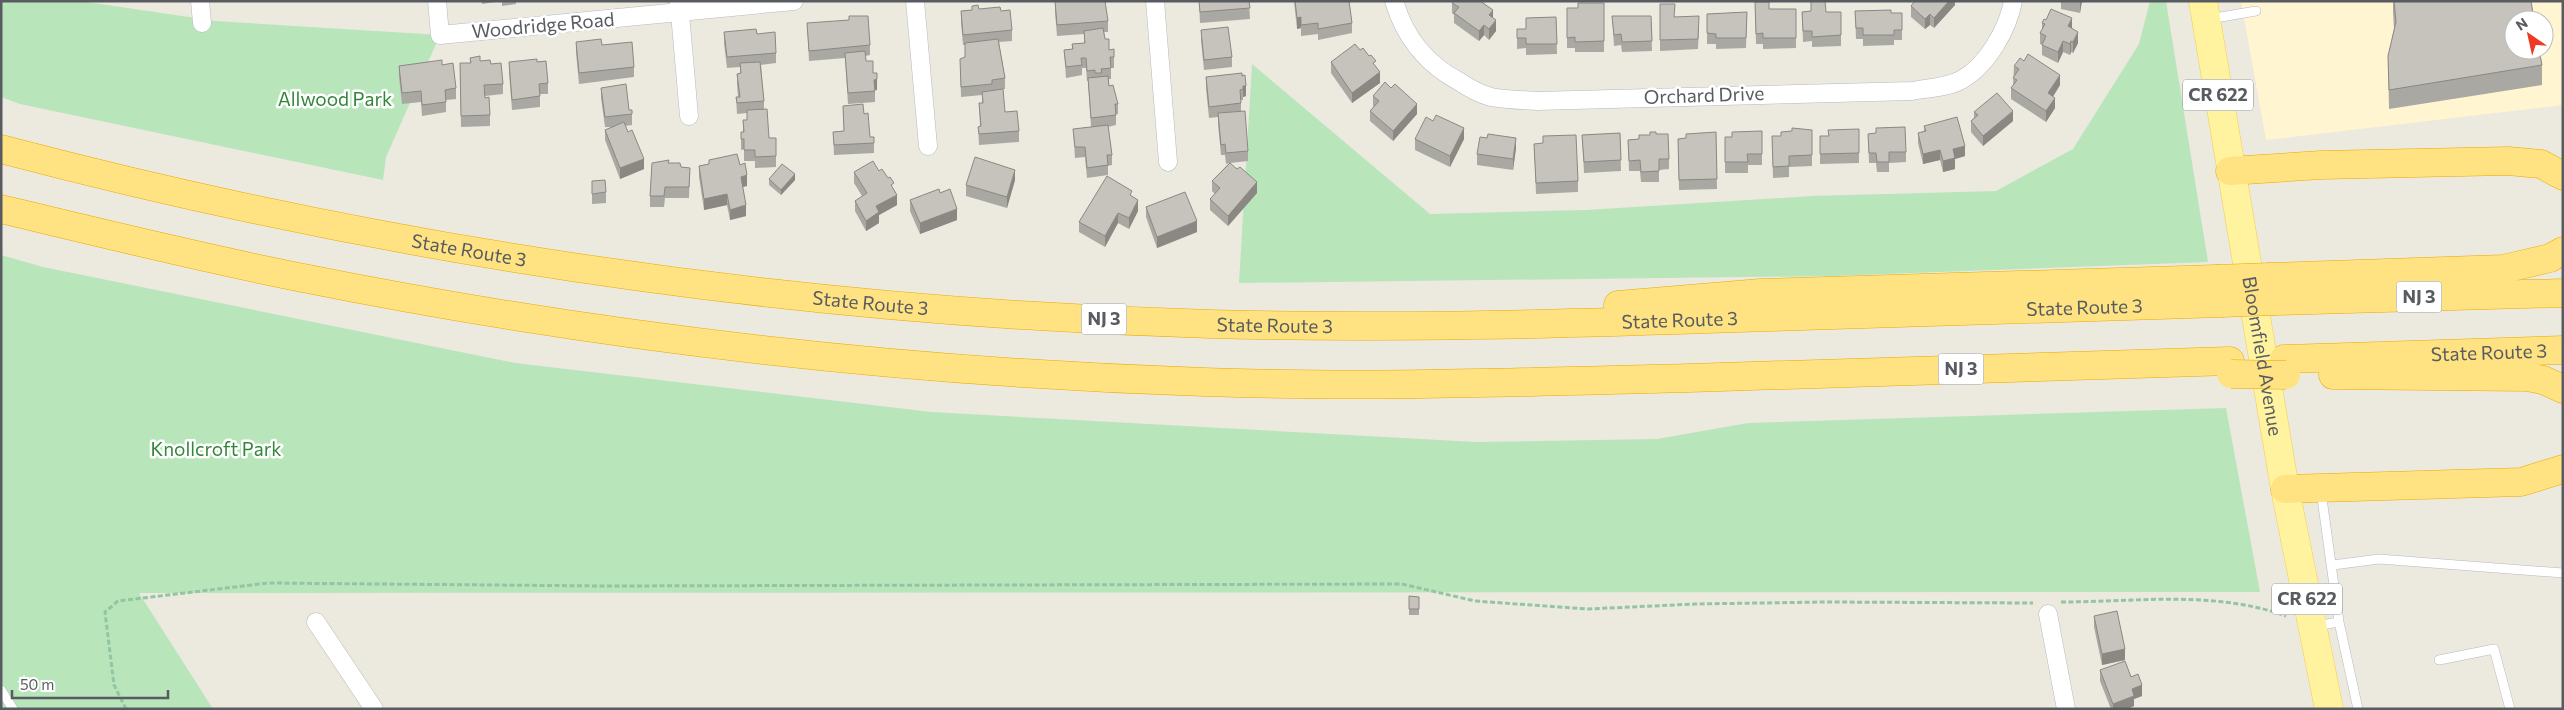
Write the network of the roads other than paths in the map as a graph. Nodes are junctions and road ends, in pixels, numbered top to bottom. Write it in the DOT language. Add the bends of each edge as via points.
graph roads {
  1 [pos="200,1"];
  2 [pos="437,1"];
  3 [pos="794,1"];
  4 [pos="915,1"];
  5 [pos="1155,1"];
  6 [pos="1394,1"];
  7 [pos="2013,1"];
  8 [pos="679,7"];
  9 [pos="2205,11"];
  10 [pos="2256,11"];
  11 [pos="202,23"];
  12 [pos="689,116"];
  13 [pos="928,146"];
  14 [pos="1,148"];
  15 [pos="1168,162"];
  16 [pos="2230,171"];
  17 [pos="2563,176"];
  18 [pos="1,208"];
  19 [pos="2563,251"];
  20 [pos="2273,289"];
  21 [pos="2563,293"];
  22 [pos="2563,350"];
  23 [pos="2285,367"];
  24 [pos="2563,389"];
  25 [pos="2563,469"];
  26 [pos="2321,488"];
  27 [pos="2285,489"];
  28 [pos="2333,565"];
  29 [pos="2563,573"];
  30 [pos="2048,606"];
  31 [pos="316,622"];
  32 [pos="2339,622"];
  33 [pos="2312,626"];
  34 [pos="2439,660"];
  35 [pos="1,690"];
  36 [pos="13,709"];
  37 [pos="374,709"];
  38 [pos="2066,709"];
  39 [pos="2329,709"];
  40 [pos="2358,709"];
  41 [pos="2510,709"];
  1 -- 11 [label="street"];
  2 -- 8 [label="street, Woodridge Road" via="440,35"];
  3 -- 8 [label="street, Woodridge Road"];
  4 -- 13 [label="street"];
  5 -- 15 [label="street"];
  6 -- 7 [label="street, Orchard Drive" via="1400,20 1420,53 1435,67 1491,97 1537,101 1912,91 1943,86 1962,79 1998,44"];
  8 -- 12 [label="street"];
  9 -- 10 [label="lane"];
  9 -- 16 [label="main road, Bloomfield Avenue / CR 622"];
  14 -- 20 [label="highway, State Route 3 / NJ 3, bridge" via="305,220 529,260 850,300 1030,315 1210,324 1363,326 1618,322"];
  16 -- 17 [label="highway" via="2321,164 2508,160 2541,164"];
  16 -- 27 [label="main road, Bloomfield Avenue / CR 622"];
  18 -- 23 [label="highway, NJ 3, bridge" via="213,259 447,305 702,343 959,369 1207,382 1437,384 2065,366"];
  19 -- 20 [label="highway" via="2550,258 2503,269"];
  20 -- 21 [label="highway, State Route 3 / NJ 3"];
  22 -- 23 [label="highway, State Route 3"];
  23 -- 24 [label="highway" via="2508,376 2543,380"];
  25 -- 26 [label="highway" via="2521,482"];
  26 -- 27 [label="highway"];
  26 -- 28 [label="lane"];
  27 -- 33 [label="main road, Bloomfield Avenue / CR 622"];
  28 -- 29 [label="lane" via="2379,559"];
  28 -- 32 [label="lane"];
  30 -- 38 [label="street"];
  31 -- 37 [label="street"];
  32 -- 33 [label="lane"];
  32 -- 40 [label="lane"];
  33 -- 39 [label="main road, Bloomfield Avenue / CR 622"];
  34 -- 41 [label="lane" via="2494,649"];
  35 -- 36 [label="lane"];
}
